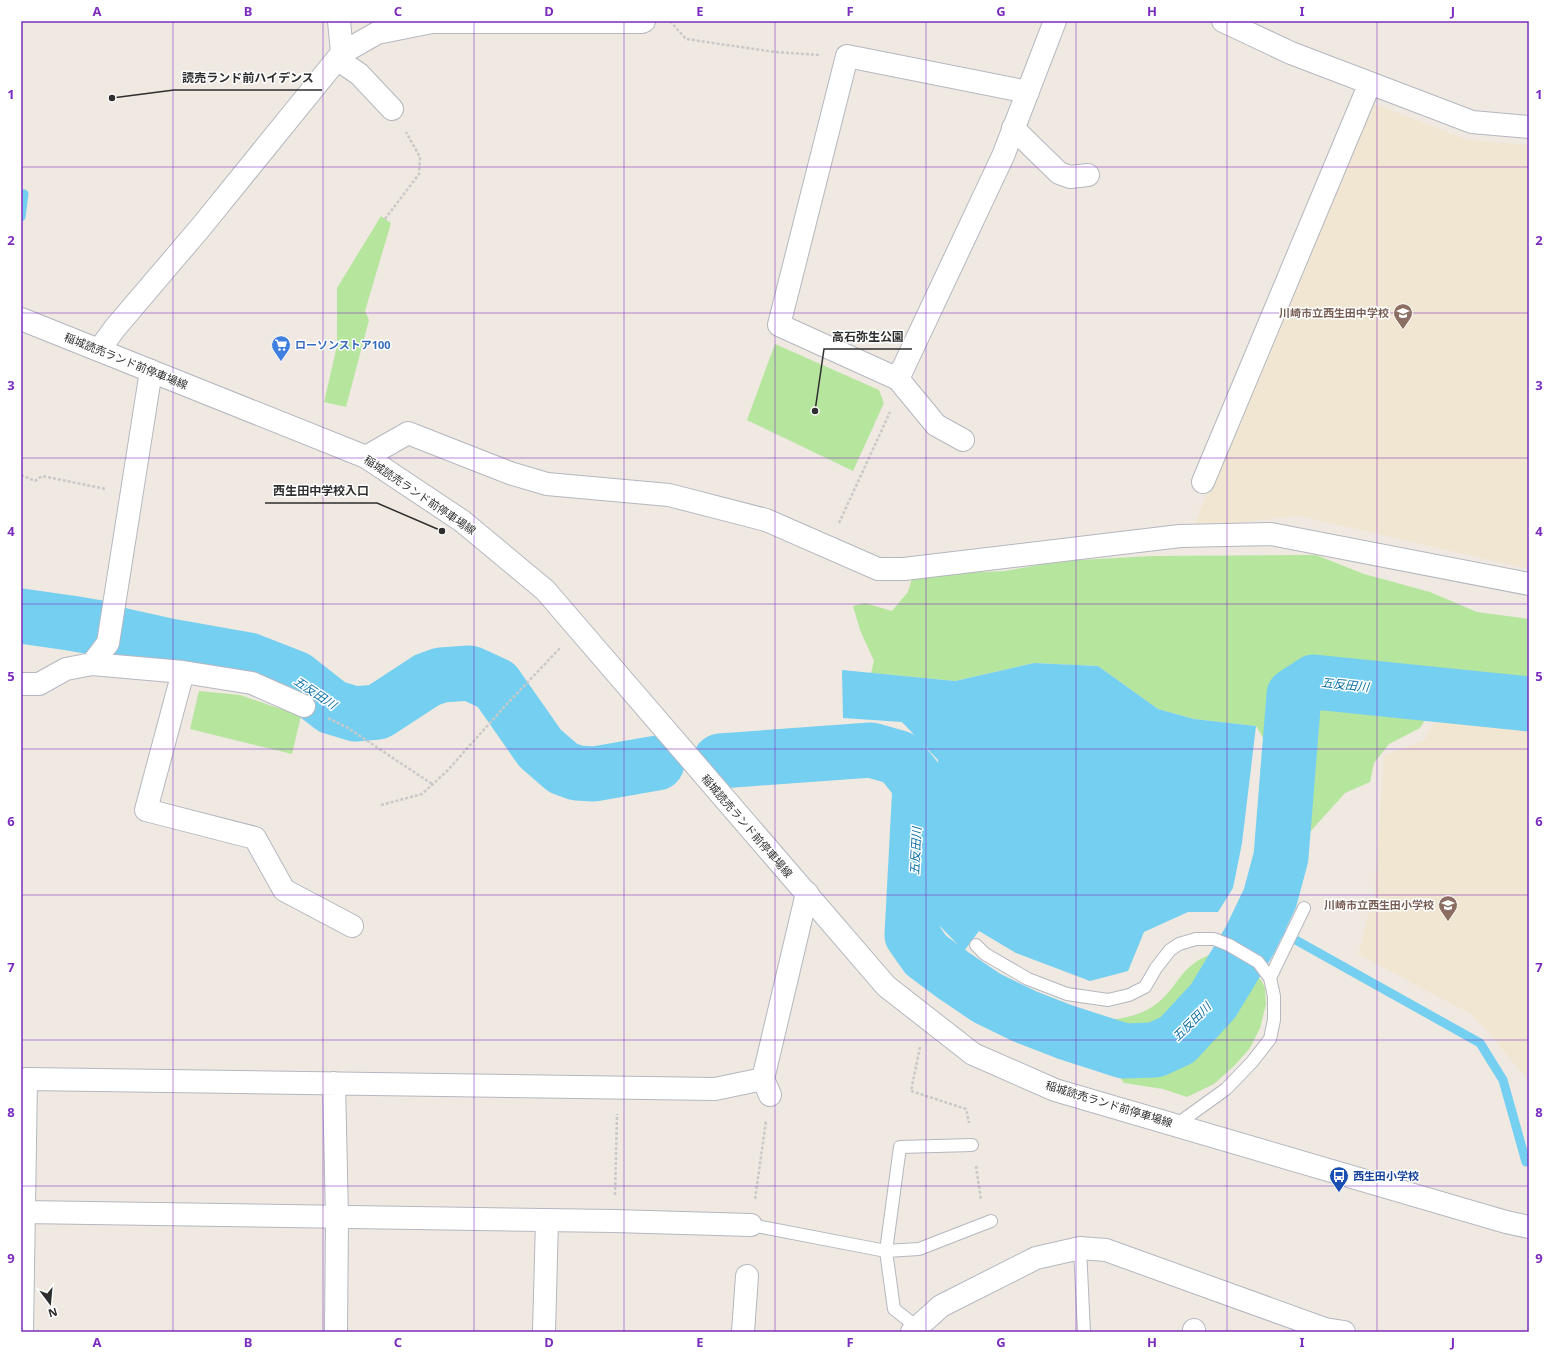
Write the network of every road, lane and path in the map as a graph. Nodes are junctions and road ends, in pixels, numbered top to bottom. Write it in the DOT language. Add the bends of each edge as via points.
graph roads {
  1 [pos="339,21"];
  2 [pos="644,21"];
  3 [pos="670,21"];
  4 [pos="1055,21"];
  5 [pos="1223,21"];
  6 [pos="339,56"];
  7 [pos="847,56"];
  8 [pos="1370,83"];
  9 [pos="1028,92"];
  10 [pos="392,109"];
  11 [pos="1529,127"];
  12 [pos="1013,128"];
  13 [pos="420,157"];
  14 [pos="1088,175"];
  15 [pos="385,219"];
  16 [pos="21,319"];
  17 [pos="99,350"];
  18 [pos="152,371"];
  19 [pos="901,381"];
  20 [pos="963,440"];
  21 [pos="366,457"];
  22 [pos="21,475"];
  23 [pos="1203,482"];
  24 [pos="132,494"];
  25 [pos="828,547"];
  26 [pos="1529,584"];
  27 [pos="578,629"];
  28 [pos="92,664"];
  29 [pos="183,672"];
  30 [pos="21,684"];
  31 [pos="304,706"];
  32 [pos="432,784"];
  33 [pos="381,805"];
  34 [pos="807,893"];
  35 [pos="1304,908"];
  36 [pos="352,926"];
  37 [pos="976,945"];
  38 [pos="1270,978"];
  39 [pos="334,1083"];
  40 [pos="766,1087"];
  41 [pos="618,1088"];
  42 [pos="1176,1125"];
  43 [pos="972,1145"];
  44 [pos="24,1212"];
  45 [pos="337,1217"];
  46 [pos="547,1220"];
  47 [pos="614,1221"];
  48 [pos="991,1221"];
  49 [pos="751,1225"];
  50 [pos="1529,1227"];
  51 [pos="1080,1248"];
  52 [pos="886,1251"];
  53 [pos="747,1276"];
  54 [pos="915,1330"];
  55 [pos="22,1332"];
  56 [pos="336,1332"];
  57 [pos="544,1332"];
  58 [pos="743,1332"];
  59 [pos="1084,1332"];
  60 [pos="1344,1332"];
  1 -- 6 [label="street"];
  2 -- 6 [label="street" via="432,22 377,33"];
  3 -- 7 [label="path" via="686,39 775,52"];
  4 -- 9 [label="street"];
  5 -- 8 [label="street" via="1290,53"];
  6 -- 10 [label="street"];
  6 -- 17 [label="street"];
  7 -- 9 [label="street"];
  7 -- 19 [label="street" via="779,325"];
  8 -- 11 [label="street" via="1472,122"];
  8 -- 23 [label="street"];
  9 -- 12 [label="street"];
  12 -- 14 [label="street" via="1059,173 1070,177"];
  12 -- 19 [label="street"];
  13 -- 15 [label="path" via="419,174"];
  16 -- 17 [label="street, 稲城読売ランド前停車場線"];
  17 -- 18 [label="street, 稲城読売ランド前停車場線"];
  18 -- 21 [label="street, 稲城読売ランド前停車場線"];
  18 -- 24 [label="street"];
  19 -- 20 [label="street" via="936,425"];
  19 -- 25 [label="path"];
  21 -- 25 [label="street" via="408,433 510,473 546,484 669,495 766,520"];
  21 -- 27 [label="street, 稲城読売ランド前停車場線" via="462,521 544,590"];
  22 -- 24 [label="path" via="35,480 42,476"];
  24 -- 28 [label="street" via="109,633"];
  25 -- 26 [label="street" via="878,569 904,570 1180,536 1271,534"];
  27 -- 32 [label="path" via="447,771"];
  27 -- 34 [label="street, 稲城読売ランド前停車場線"];
  28 -- 29 [label="street"];
  28 -- 30 [label="street" via="66,669 40,684"];
  29 -- 31 [label="street" via="252,683"];
  29 -- 36 [label="street" via="146,810 255,838 284,890"];
  31 -- 32 [label="path" via="348,728"];
  32 -- 33 [label="path" via="422,794"];
  34 -- 40 [label="street"];
  34 -- 42 [label="street, 稲城読売ランド前停車場線" via="886,986 973,1054 1054,1090"];
  35 -- 38 [label="lane"];
  37 -- 38 [label="lane" via="985,954 1028,979 1067,994 1108,1000 1129,995 1145,987 1170,950 1179,944 1196,939 1214,940 1229,945 1258,962"];
  38 -- 42 [label="lane" via="1274,1014 1270,1040 1226,1089"];
  39 -- 41 [label="street"];
  39 -- 44 [label="street" via="26,1079"];
  39 -- 45 [label="street"];
  40 -- 41 [label="street"];
  40 -- 49 [label="path"];
  41 -- 47 [label="path"];
  42 -- 50 [label="street, 稲城読売ランド前停車場線"];
  43 -- 52 [label="lane" via="900,1147"];
  44 -- 45 [label="street"];
  44 -- 55 [label="street"];
  45 -- 46 [label="street"];
  45 -- 56 [label="street"];
  46 -- 47 [label="street"];
  46 -- 57 [label="street"];
  47 -- 49 [label="street"];
  48 -- 52 [label="lane" via="919,1249"];
  49 -- 52 [label="lane"];
  51 -- 54 [label="street" via="1036,1258 942,1306"];
  51 -- 59 [label="lane"];
  51 -- 60 [label="street" via="1106,1250 1325,1329"];
  52 -- 54 [label="lane" via="894,1309"];
  53 -- 58 [label="street"];
}
